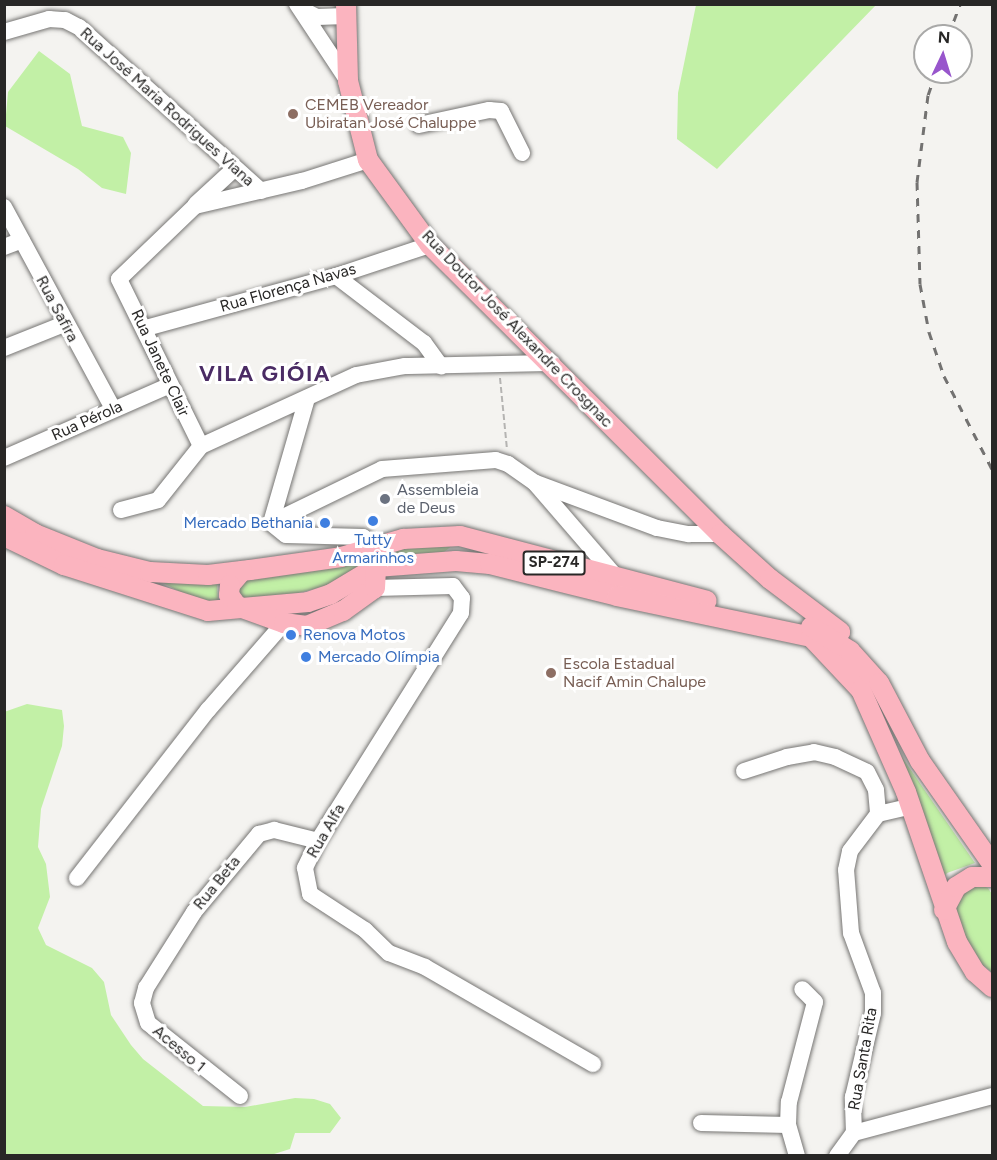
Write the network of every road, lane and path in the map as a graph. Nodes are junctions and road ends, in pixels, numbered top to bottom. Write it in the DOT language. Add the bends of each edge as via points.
graph roads {
  1 [pos="299,7"];
  2 [pos="346,10"];
  3 [pos="4,32"];
  4 [pos="348,81"];
  5 [pos="419,125"];
  6 [pos="522,153"];
  7 [pos="368,160"];
  8 [pos="235,168"];
  9 [pos="261,191"];
  10 [pos="195,206"];
  11 [pos="4,207"];
  12 [pos="22,240"];
  13 [pos="430,245"];
  14 [pos="4,247"];
  15 [pos="336,276"];
  16 [pos="64,324"];
  17 [pos="146,328"];
  18 [pos="4,348"];
  19 [pos="552,363"];
  20 [pos="498,364"];
  21 [pos="441,366"];
  22 [pos="170,386"];
  23 [pos="307,398"];
  24 [pos="113,409"];
  25 [pos="201,446"];
  26 [pos="4,458"];
  27 [pos="508,464"];
  28 [pos="535,483"];
  29 [pos="121,510"];
  30 [pos="4,516"];
  31 [pos="271,523"];
  32 [pos="720,534"];
  33 [pos="4,536"];
  34 [pos="460,536"];
  35 [pos="375,545"];
  36 [pos="456,561"];
  37 [pos="376,567"];
  38 [pos="242,571"];
  39 [pos="619,579"];
  40 [pos="350,583"];
  41 [pos="375,588"];
  42 [pos="792,595"];
  43 [pos="243,609"];
  44 [pos="333,616"];
  45 [pos="786,620"];
  46 [pos="284,623"];
  47 [pos="850,651"];
  48 [pos="744,771"];
  49 [pos="909,807"];
  50 [pos="878,814"];
  51 [pos="318,841"];
  52 [pos="993,864"];
  53 [pos="993,876"];
  54 [pos="77,878"];
  55 [pos="944,910"];
  56 [pos="993,987"];
  57 [pos="146,988"];
  58 [pos="802,989"];
  59 [pos="593,1064"];
  60 [pos="240,1096"];
  61 [pos="993,1096"];
  62 [pos="701,1123"];
  63 [pos="788,1125"];
  64 [pos="854,1134"];
  65 [pos="797,1155"];
  66 [pos="837,1155"];
  1 -- 2 [label="street" via="317,17"];
  1 -- 4 [label="street"];
  2 -- 4 [label="main road, Rua Doutor José Alexandre Crosgnac"];
  3 -- 8 [label="street, Rua José Maria Rodrigues Viana" via="49,19 65,20 79,27"];
  4 -- 7 [label="main road, Rua Doutor José Alexandre Crosgnac"];
  5 -- 6 [label="street" via="489,110 501,111"];
  7 -- 9 [label="street"];
  7 -- 13 [label="main road, Rua Doutor José Alexandre Crosgnac"];
  8 -- 9 [label="street, Rua José Maria Rodrigues Viana"];
  8 -- 10 [label="street"];
  9 -- 10 [label="street"];
  10 -- 17 [label="street, Rua Janete Clair" via="119,279"];
  11 -- 12 [label="street, Rua Safira"];
  12 -- 14 [label="street"];
  12 -- 16 [label="street, Rua Safira"];
  13 -- 15 [label="street, Rua Florença Navas"];
  13 -- 19 [label="main road, Rua Doutor José Alexandre Crosgnac"];
  15 -- 17 [label="street, Rua Florença Navas"];
  15 -- 21 [label="street" via="424,342"];
  16 -- 18 [label="street"];
  16 -- 24 [label="street, Rua Safira"];
  17 -- 22 [label="street, Rua Janete Clair"];
  19 -- 20 [label="street"];
  19 -- 32 [label="main road, Rua Doutor José Alexandre Crosgnac"];
  20 -- 21 [label="street"];
  20 -- 27 [label="path"];
  21 -- 23 [label="street" via="370,371"];
  22 -- 24 [label="street, Rua Pérola"];
  22 -- 25 [label="street, Rua Janete Clair"];
  23 -- 25 [label="street"];
  23 -- 31 [label="street"];
  24 -- 26 [label="street, Rua Pérola"];
  25 -- 29 [label="street" via="158,500"];
  27 -- 28 [label="street"];
  27 -- 31 [label="street" via="451,461 382,469"];
  28 -- 32 [label="street" via="657,528"];
  28 -- 39 [label="street"];
  30 -- 38 [label="main road, SP-274" via="35,534 97,559 150,572"];
  31 -- 35 [label="street" via="286,535 363,537"];
  32 -- 42 [label="main road, Rua Doutor José Alexandre Crosgnac"];
  33 -- 43 [label="main road, SP-274" via="64,565 184,605 208,611"];
  34 -- 35 [label="main road, SP-274"];
  34 -- 36 [label="main road" via="461,550"];
  34 -- 39 [label="main road, SP-274"];
  35 -- 38 [label="main road, SP-274" via="318,561"];
  36 -- 37 [label="main road, SP-274"];
  36 -- 49 [label="main road, SP-274" via="490,564 616,596 811,637 861,690 878,723"];
  37 -- 40 [label="main road, SP-274"];
  37 -- 41 [label="main road"];
  38 -- 43 [label="main road" via="230,585 229,595"];
  39 -- 45 [label="main road, SP-274"];
  40 -- 43 [label="main road, SP-274" via="308,602"];
  40 -- 44 [label="main road"];
  41 -- 44 [label="main road"];
  41 -- 51 [label="street, Rua Alfa" via="453,586 462,598 461,613"];
  42 -- 45 [label="main road"];
  42 -- 47 [label="main road, Rua Doutor José Alexandre Crosgnac" via="834,626"];
  43 -- 46 [label="main road"];
  44 -- 46 [label="main road" via="307,626"];
  45 -- 47 [label="main road, SP-274" via="818,630"];
  46 -- 54 [label="street" via="207,710"];
  47 -- 52 [label="main road, SP-274" via="879,683 920,761"];
  48 -- 50 [label="street" via="814,752 835,757 867,772 876,790"];
  49 -- 50 [label="street"];
  49 -- 55 [label="main road, SP-274"];
  50 -- 64 [label="street, Rua Santa Rita" via="849,851 846,870 851,933 873,993 873,1013 853,1097"];
  51 -- 57 [label="street, Rua Beta" via="274,830 259,834 194,912"];
  51 -- 59 [label="street, Rua Alfa" via="305,868 310,894 365,930 389,953 425,968"];
  53 -- 55 [label="main road" via="972,877 956,887"];
  55 -- 56 [label="main road, SP-274" via="964,958"];
  57 -- 60 [label="street, Acesso 1" via="142,1003 148,1023"];
  58 -- 63 [label="street" via="814,1002 813,1016 793,1078"];
  61 -- 64 [label="street"];
  62 -- 63 [label="street"];
  63 -- 65 [label="street"];
  64 -- 66 [label="street"];
}
